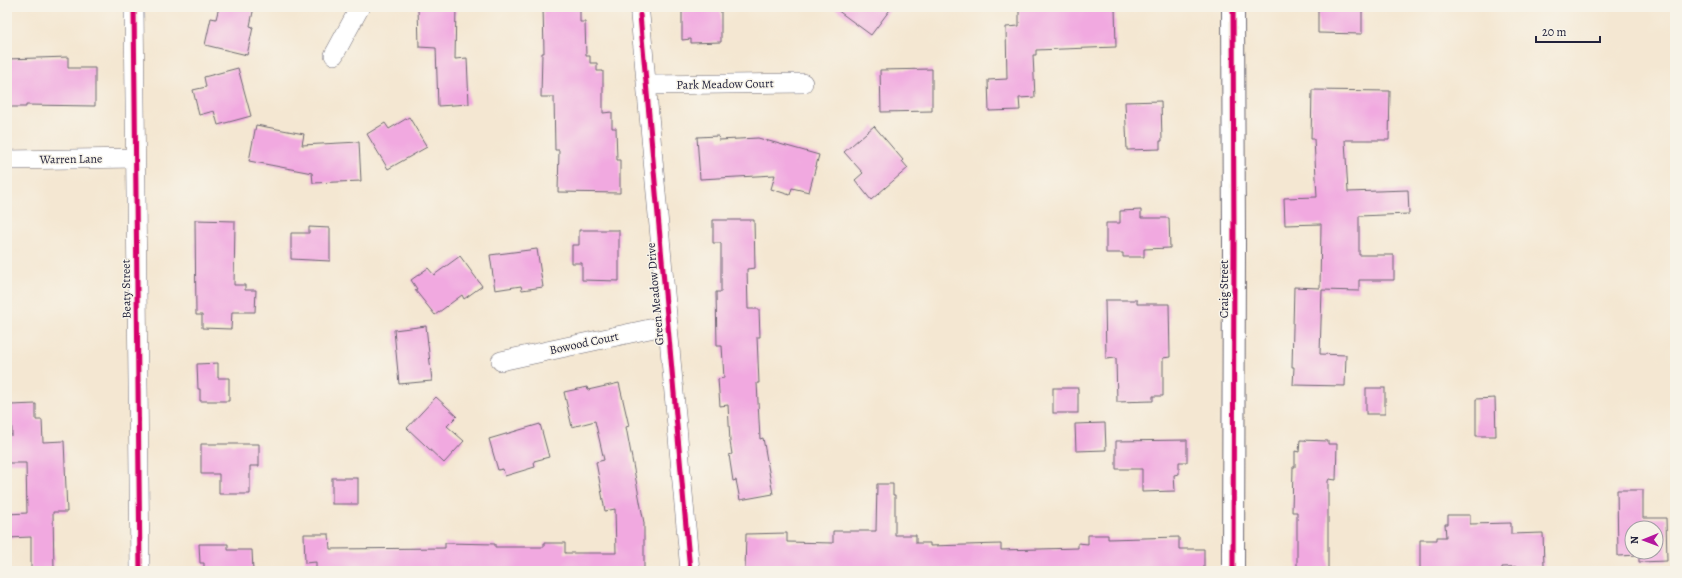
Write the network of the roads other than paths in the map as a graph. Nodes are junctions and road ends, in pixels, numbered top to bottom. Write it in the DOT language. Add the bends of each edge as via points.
graph roads {
  1 [pos="134,7"];
  2 [pos="360,7"];
  3 [pos="1232,7"];
  4 [pos="640,14"];
  5 [pos="334,55"];
  6 [pos="803,83"];
  7 [pos="646,85"];
  8 [pos="135,158"];
  9 [pos="7,160"];
  10 [pos="668,325"];
  11 [pos="501,361"];
  12 [pos="140,571"];
  13 [pos="690,571"];
  14 [pos="1233,571"];
  1 -- 8 [label="street, Beaty Street"];
  2 -- 5 [label="street"];
  3 -- 14 [label="street, Craig Street"];
  4 -- 7 [label="street, Green Meadow Drive"];
  6 -- 7 [label="street, Park Meadow Court"];
  7 -- 10 [label="street, Green Meadow Drive"];
  8 -- 9 [label="street, Warren Lane"];
  8 -- 12 [label="street, Beaty Street"];
  10 -- 11 [label="street, Bowood Court"];
  10 -- 13 [label="street, Green Meadow Drive"];
}
